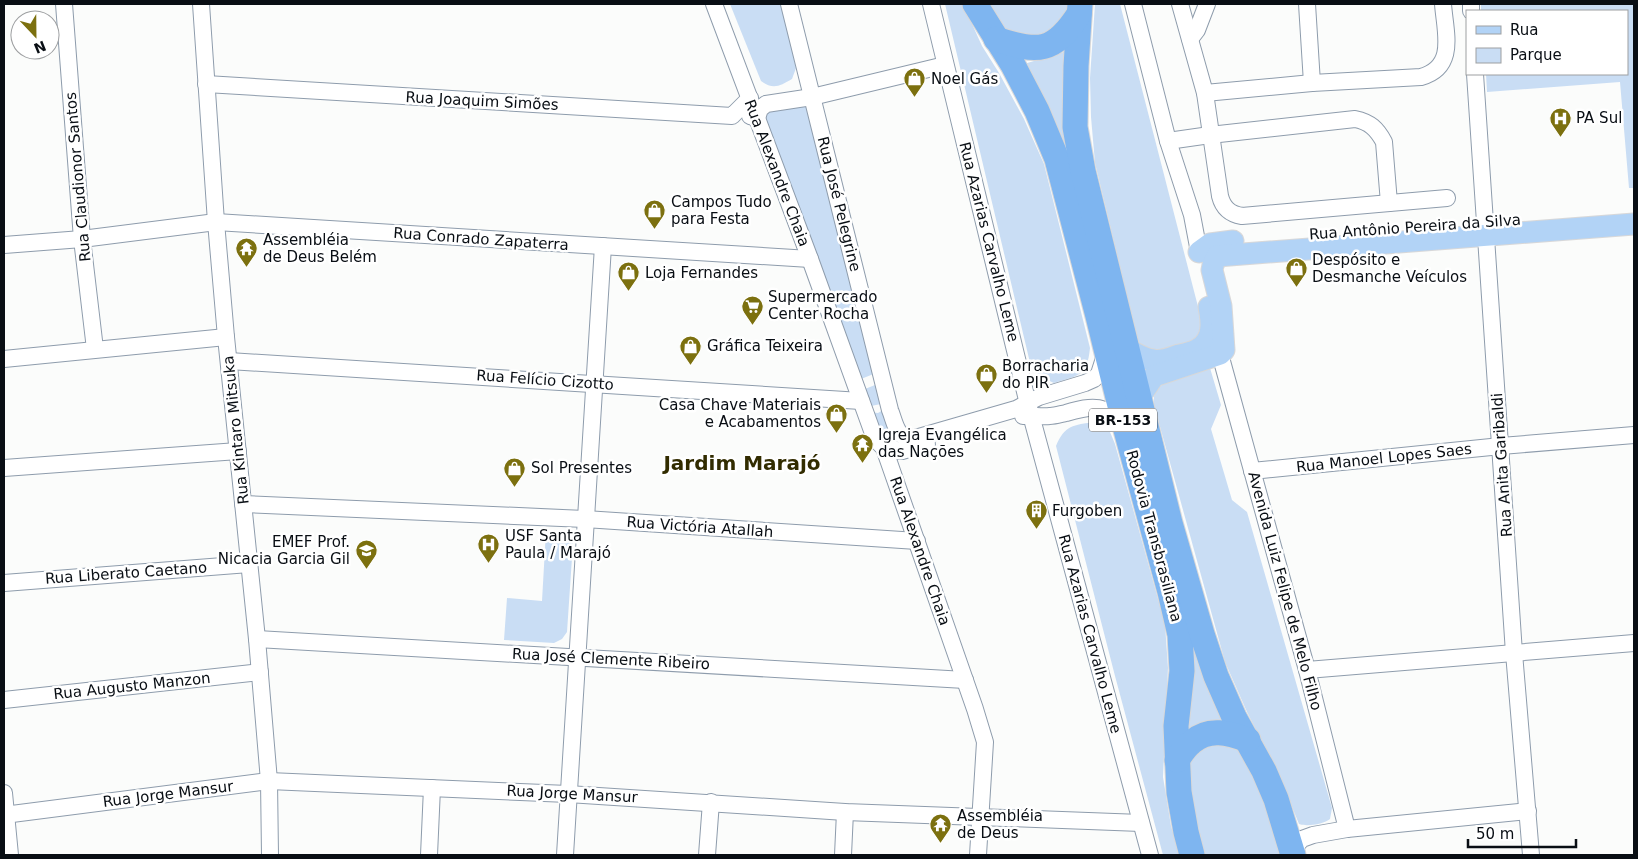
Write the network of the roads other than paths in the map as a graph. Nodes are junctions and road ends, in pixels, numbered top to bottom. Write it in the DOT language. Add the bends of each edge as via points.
graph roads {
  1 [pos="64,4"];
  2 [pos="201,4"];
  3 [pos="714,4"];
  4 [pos="789,4"];
  5 [pos="931,4"];
  6 [pos="975,4"];
  7 [pos="1132,4"];
  8 [pos="1180,4"];
  9 [pos="1207,4"];
  10 [pos="1308,4"];
  11 [pos="1443,4"];
  12 [pos="1079,9"];
  13 [pos="996,39"];
  14 [pos="1190,39"];
  15 [pos="945,62"];
  16 [pos="1475,75"];
  17 [pos="1312,83"];
  18 [pos="206,84"];
  19 [pos="1205,93"];
  20 [pos="811,94"];
  21 [pos="750,98"];
  22 [pos="732,116"];
  23 [pos="757,118"];
  24 [pos="1210,135"];
  25 [pos="1168,141"];
  26 [pos="1447,198"];
  27 [pos="1389,203"];
  28 [pos="1634,211"];
  29 [pos="216,222"];
  30 [pos="1634,224"];
  31 [pos="1486,229"];
  32 [pos="82,240"];
  33 [pos="4,245"];
  34 [pos="603,246"];
  35 [pos="810,259"];
  36 [pos="1210,260"];
  37 [pos="226,337"];
  38 [pos="95,349"];
  39 [pos="1117,350"];
  40 [pos="1220,354"];
  41 [pos="4,359"];
  42 [pos="229,361"];
  43 [pos="594,383"];
  44 [pos="886,394"];
  45 [pos="1139,398"];
  46 [pos="861,400"];
  47 [pos="1030,409"];
  48 [pos="1126,430"];
  49 [pos="1634,435"];
  50 [pos="1501,446"];
  51 [pos="884,448"];
  52 [pos="238,451"];
  53 [pos="4,468"];
  54 [pos="1252,471"];
  55 [pos="243,504"];
  56 [pos="585,519"];
  57 [pos="916,540"];
  58 [pos="249,564"];
  59 [pos="4,583"];
  60 [pos="257,639"];
  61 [pos="1634,644"];
  62 [pos="1514,653"];
  63 [pos="576,658"];
  64 [pos="1307,670"];
  65 [pos="260,672"];
  66 [pos="965,680"];
  67 [pos="4,700"];
  68 [pos="1248,740"];
  69 [pos="1177,760"];
  70 [pos="269,782"];
  71 [pos="432,788"];
  72 [pos="4,793"];
  73 [pos="568,794"];
  74 [pos="711,802"];
  75 [pos="1528,811"];
  76 [pos="845,812"];
  77 [pos="5,815"];
  78 [pos="979,817"];
  79 [pos="1141,823"];
  80 [pos="1347,829"];
  81 [pos="1292,852"];
  82 [pos="10,855"];
  83 [pos="270,855"];
  84 [pos="429,855"];
  85 [pos="565,855"];
  86 [pos="707,855"];
  87 [pos="843,855"];
  88 [pos="978,855"];
  89 [pos="1150,855"];
  90 [pos="1192,855"];
  91 [pos="1532,855"];
  1 -- 32 [label="street, Rua Claudionor Santos"];
  2 -- 18 [label="street, Rua Kintaro Mitsuka"];
  3 -- 21 [label="street, Rua Alexandre Chaia"];
  4 -- 20 [label="street, Rua José Pelegrine"];
  5 -- 15 [label="street, Rua Azarias Carvalho Leme"];
  6 -- 13 [label="highway, Rodovia Transbrasiliana / BR-153"];
  7 -- 25 [label="street"];
  8 -- 14 [label="street"];
  9 -- 14 [label="street"];
  10 -- 17 [label="street"];
  11 -- 17 [label="street" via="1447,52 1444,61 1431,75"];
  12 -- 13 [label="highway" via="1070,28 1059,40 1034,49"];
  12 -- 39 [label="highway, Rodovia Transbrasiliana / BR-153" via="1075,127"];
  13 -- 39 [label="highway, Rodovia Transbrasiliana / BR-153" via="1037,111 1057,159"];
  14 -- 19 [label="street"];
  15 -- 20 [label="street"];
  15 -- 47 [label="street, Rua Azarias Carvalho Leme"];
  16 -- 31 [label="street, Rua Anita Garibaldi"];
  17 -- 19 [label="street"];
  18 -- 22 [label="street, Rua Joaquim Simões"];
  18 -- 29 [label="street, Rua Kintaro Mitsuka"];
  19 -- 24 [label="street"];
  20 -- 21 [label="street"];
  20 -- 23 [label="street" via="766,104"];
  20 -- 44 [label="street, Rua José Pelegrine"];
  21 -- 22 [label="street"];
  21 -- 23 [label="street, Rua Alexandre Chaia"];
  22 -- 23 [label="street, Rua Joaquim Simões" via="742,114"];
  23 -- 35 [label="street, Rua Alexandre Chaia"];
  24 -- 25 [label="street"];
  24 -- 27 [label="street" via="1221,202 1236,215"];
  24 -- 27 [label="street" via="1355,119 1365,121 1380,133 1384,142"];
  25 -- 36 [label="street"];
  26 -- 27 [label="street"];
  28 -- 31 [label="main road, Rua Antônio Pereira da Silva"];
  29 -- 32 [label="street, Rua Conrado Zapaterra"];
  29 -- 34 [label="street, Rua Conrado Zapaterra"];
  29 -- 37 [label="street, Rua Kintaro Mitsuka"];
  30 -- 31 [label="main road, Rua Antônio Pereira da Silva"];
  31 -- 36 [label="main road, Rua Antônio Pereira da Silva"];
  31 -- 50 [label="street, Rua Anita Garibaldi"];
  32 -- 33 [label="street, Rua Conrado Zapaterra"];
  32 -- 38 [label="street, Rua Claudionor Santos"];
  34 -- 35 [label="street, Rua Conrado Zapaterra"];
  34 -- 43 [label="street"];
  35 -- 46 [label="street, Rua Alexandre Chaia"];
  36 -- 39 [label="main road" via="1211,332 1198,349 1164,360 1146,359"];
  36 -- 40 [label="main road" via="1221,306 1224,347"];
  37 -- 38 [label="street"];
  37 -- 42 [label="street, Rua Kintaro Mitsuka"];
  38 -- 41 [label="street"];
  39 -- 45 [label="highway, Rodovia Transbrasiliana / BR-153"];
  39 -- 47 [label="street" via="1094,379 1039,398"];
  39 -- 48 [label="highway, Rodovia Transbrasiliana / BR-153"];
  40 -- 45 [label="main road" via="1154,376"];
  40 -- 54 [label="street, Avenida Luiz Felipe de Melo Filho"];
  42 -- 43 [label="street, Rua Felício Cizotto"];
  42 -- 52 [label="street, Rua Kintaro Mitsuka"];
  43 -- 46 [label="street, Rua Felício Cizotto"];
  43 -- 56 [label="street"];
  44 -- 46 [label="street" via="879,408 870,409"];
  44 -- 46 [label="street" via="879,383 871,382 865,385"];
  44 -- 47 [label="street, Rua José Pelegrine" via="899,433 912,439 1016,409"];
  45 -- 68 [label="highway, Rodovia Transbrasiliana / BR-153" via="1170,524 1202,634 1216,676"];
  46 -- 51 [label="street, Rua Alexandre Chaia" via="875,439"];
  47 -- 48 [label="street" via="1052,416 1088,406 1102,409 1114,415"];
  47 -- 51 [label="street" via="1017,417 902,451"];
  47 -- 79 [label="street, Rua Azarias Carvalho Leme"];
  48 -- 69 [label="highway, Rodovia Transbrasiliana / BR-153" via="1180,635 1182,671 1176,726"];
  49 -- 50 [label="street, Rua Manoel Lopes Saes"];
  50 -- 54 [label="street, Rua Manoel Lopes Saes"];
  50 -- 62 [label="street, Rua Anita Garibaldi"];
  51 -- 57 [label="street, Rua Alexandre Chaia"];
  52 -- 53 [label="street"];
  52 -- 55 [label="street, Rua Kintaro Mitsuka"];
  54 -- 64 [label="street, Avenida Luiz Felipe de Melo Filho"];
  55 -- 56 [label="street, Rua Victória Atallah"];
  55 -- 58 [label="street, Rua Kintaro Mitsuka"];
  56 -- 57 [label="street, Rua Victória Atallah"];
  56 -- 63 [label="street"];
  57 -- 66 [label="street, Rua Alexandre Chaia"];
  58 -- 59 [label="street, Rua Liberato Caetano"];
  58 -- 60 [label="street, Rua Kintaro Mitsuka"];
  60 -- 63 [label="street, Rua José Clemente Ribeiro"];
  60 -- 65 [label="street, Rua Kintaro Mitsuka"];
  61 -- 62 [label="street"];
  62 -- 64 [label="street"];
  62 -- 75 [label="street, Rua Anita Garibaldi"];
  63 -- 66 [label="street, Rua José Clemente Ribeiro"];
  63 -- 73 [label="street"];
  64 -- 80 [label="street, Avenida Luiz Felipe de Melo Filho"];
  65 -- 67 [label="street, Rua Augusto Manzon"];
  65 -- 70 [label="street, Rua Kintaro Mitsuka"];
  66 -- 78 [label="street, Rua Alexandre Chaia" via="985,742"];
  68 -- 69 [label="highway" via="1228,733 1211,732 1192,741"];
  68 -- 81 [label="highway, Rodovia Transbrasiliana / BR-153" via="1276,799"];
  69 -- 90 [label="highway, Rodovia Transbrasiliana / BR-153" via="1182,808"];
  70 -- 71 [label="street, Rua Jorge Mansur"];
  70 -- 77 [label="street, Rua Jorge Mansur"];
  70 -- 83 [label="street, Rua Kintaro Mitsuka"];
  71 -- 73 [label="street, Rua Jorge Mansur"];
  71 -- 84 [label="street"];
  72 -- 77 [label="street"];
  73 -- 74 [label="street, Rua Jorge Mansur"];
  73 -- 85 [label="street"];
  74 -- 76 [label="street, Rua Jorge Mansur"];
  74 -- 86 [label="street"];
  75 -- 80 [label="street"];
  75 -- 91 [label="street, Rua Anita Garibaldi"];
  76 -- 78 [label="street, Rua Jorge Mansur"];
  76 -- 87 [label="street"];
  77 -- 82 [label="street"];
  78 -- 79 [label="street, Rua Jorge Mansur"];
  78 -- 88 [label="street, Rua Alexandre Chaia"];
  79 -- 89 [label="street, Rua Azarias Carvalho Leme"];
  80 -- 81 [label="street" via="1302,839"];
}
